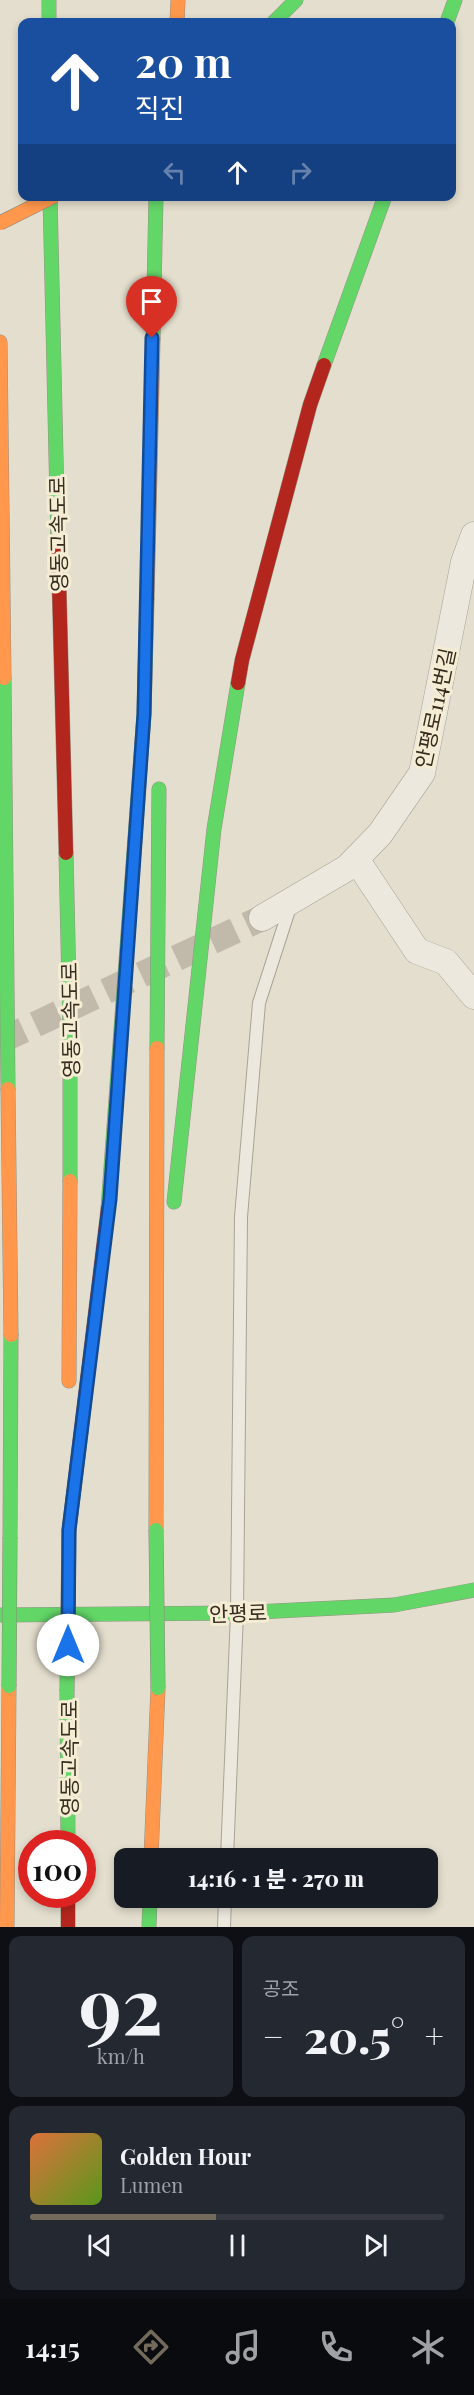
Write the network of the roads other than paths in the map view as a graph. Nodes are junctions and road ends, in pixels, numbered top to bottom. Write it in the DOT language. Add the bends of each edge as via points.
graph roads {
  1 [pos="49,0"];
  2 [pos="178,0"];
  3 [pos="296,0"];
  4 [pos="455,0"];
  5 [pos="49,18"];
  6 [pos="177,18"];
  7 [pos="278,18"];
  8 [pos="448,18"];
  9 [pos="42,201"];
  10 [pos="52,201"];
  11 [pos="156,201"];
  12 [pos="383,201"];
  13 [pos="170,208"];
  14 [pos="0,223"];
  15 [pos="0,342"];
  16 [pos="474,535"];
  17 [pos="159,663"];
  18 [pos="159,770"];
  19 [pos="356,859"];
  20 [pos="292,900"];
  21 [pos="262,918"];
  22 [pos="474,996"];
  23 [pos="173,1214"];
  24 [pos="170,1237"];
  25 [pos="155,1368"];
  26 [pos="0,1383"];
  27 [pos="69,1530"];
  28 [pos="10,1537"];
  29 [pos="474,1590"];
  30 [pos="237,1613"];
  31 [pos="0,1615"];
  32 [pos="68,1830"];
  33 [pos="152,1848"];
  34 [pos="227,1848"];
  35 [pos="68,1908"];
  36 [pos="150,1908"];
  37 [pos="225,1908"];
  38 [pos="7,1927"];
  39 [pos="68,1927"];
  40 [pos="149,1927"];
  41 [pos="224,1927"];
  1 -- 5 [label="main road"];
  2 -- 6 [label="main road"];
  3 -- 7 [label="main road"];
  4 -- 8 [label="main road"];
  9 -- 14 [label="main road, bridge"];
  10 -- 27 [label="main road, 영동고속도로" via="70,1031"];
  11 -- 27 [label="main road" via="144,714 110,1199"];
  12 -- 23 [label="main road" via="310,405 242,660 214,829"];
  13 -- 17 [label="main road" via="161,437"];
  15 -- 28 [label="main road"];
  16 -- 19 [label="street, 안평로114번길" via="464,562 422,773 380,834"];
  18 -- 25 [label="main road"];
  19 -- 20 [label="street, 안평로114번길"];
  19 -- 22 [label="street" via="417,951 446,962"];
  20 -- 21 [label="street, 안평로114번길"];
  20 -- 30 [label="lane" via="259,1003 242,1205"];
  24 -- 25 [label="main road"];
  25 -- 33 [label="main road, bridge" via="158,1688"];
  26 -- 28 [label="main road"];
  27 -- 32 [label="main road, 영동고속도로, bridge"];
  28 -- 38 [label="main road, bridge"];
  29 -- 30 [label="main road, 안평로" via="394,1605"];
  30 -- 31 [label="main road, 안평로"];
  30 -- 34 [label="lane"];
  35 -- 39 [label="main road"];
  36 -- 40 [label="main road"];
  37 -- 41 [label="lane"];
}
